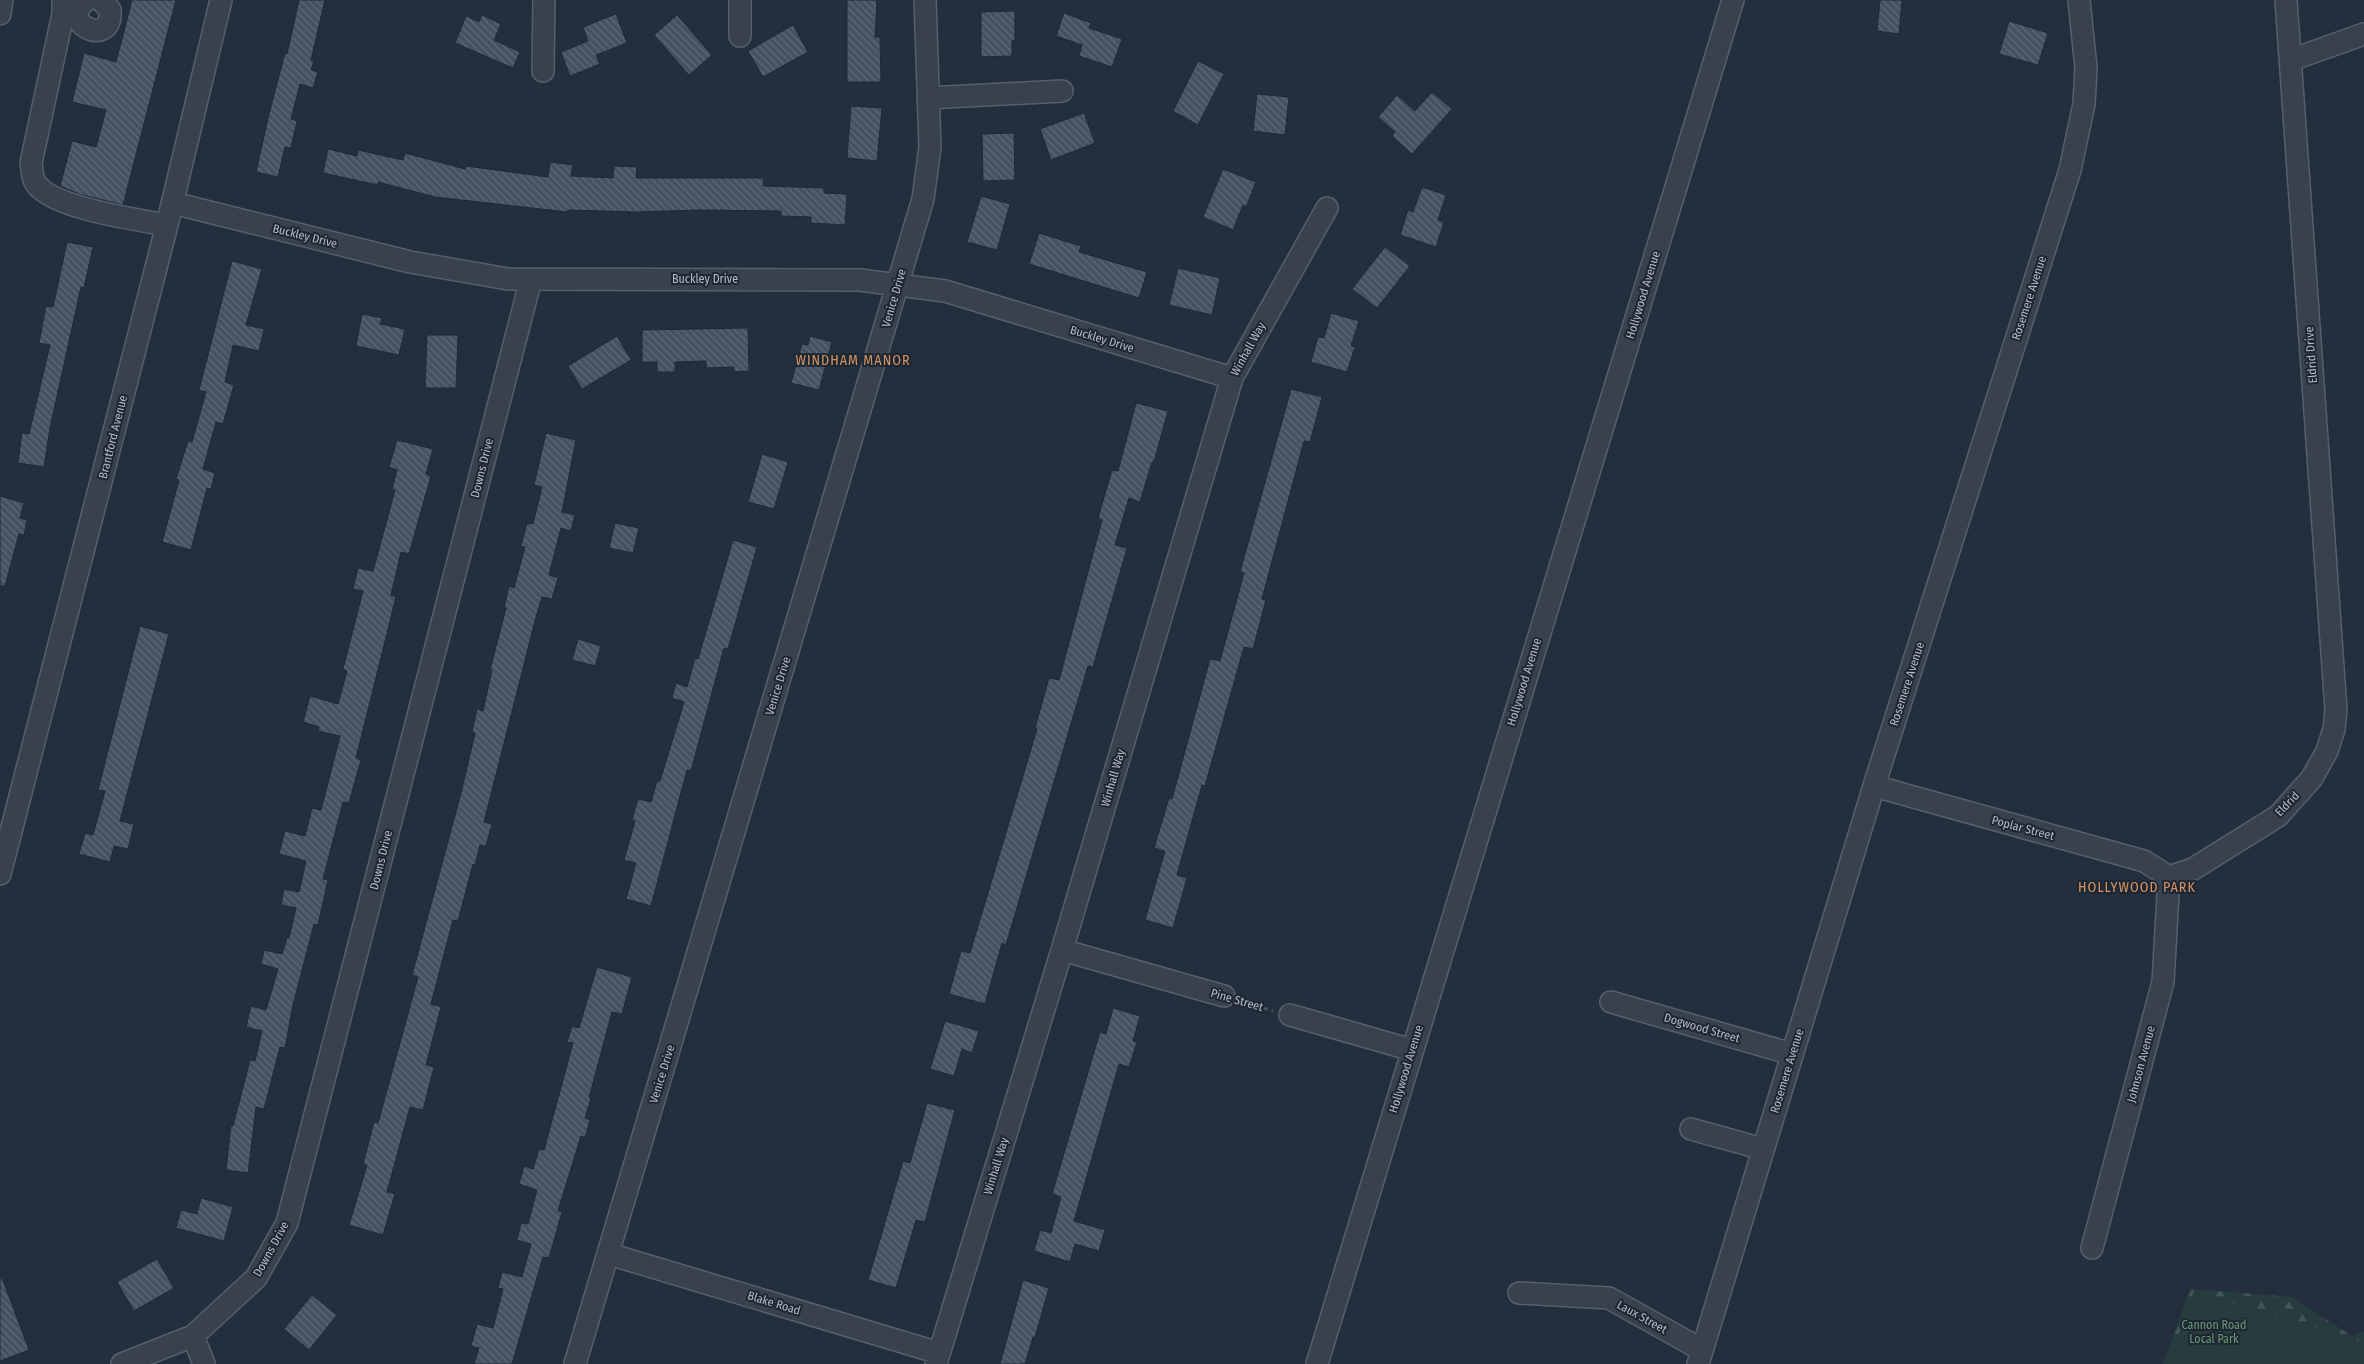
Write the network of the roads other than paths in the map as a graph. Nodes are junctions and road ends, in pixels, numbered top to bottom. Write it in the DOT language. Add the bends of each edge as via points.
graph roads {
  1 [pos="2,0"];
  2 [pos="101,0"];
  3 [pos="221,0"];
  4 [pos="544,0"];
  5 [pos="740,0"];
  6 [pos="925,0"];
  7 [pos="1733,0"];
  8 [pos="2079,0"];
  9 [pos="2286,0"];
  10 [pos="73,5"];
  11 [pos="0,14"];
  12 [pos="2364,34"];
  13 [pos="740,36"];
  14 [pos="2291,60"];
  15 [pos="543,71"];
  16 [pos="1062,91"];
  17 [pos="928,98"];
  18 [pos="173,203"];
  19 [pos="1327,208"];
  20 [pos="167,226"];
  21 [pos="531,279"];
  22 [pos="898,284"];
  23 [pos="1232,378"];
  24 [pos="2336,710"];
  25 [pos="1874,786"];
  26 [pos="0,874"];
  27 [pos="2170,877"];
  28 [pos="1062,950"];
  29 [pos="1224,996"];
  30 [pos="1611,1002"];
  31 [pos="1290,1015"];
  32 [pos="1412,1050"];
  33 [pos="1792,1054"];
  34 [pos="1691,1129"];
  35 [pos="1763,1149"];
  36 [pos="2092,1248"];
  37 [pos="609,1254"];
  38 [pos="1519,1293"];
  39 [pos="193,1336"];
  40 [pos="1700,1357"];
  41 [pos="937,1359"];
  42 [pos="122,1364"];
  43 [pos="204,1364"];
  44 [pos="575,1364"];
  45 [pos="1316,1364"];
  1 -- 11 [label="street"];
  2 -- 10 [label="street" via="110,10 110,20 103,28 94,31 80,23"];
  3 -- 18 [label="street, Brantford Avenue"];
  4 -- 15 [label="street"];
  5 -- 13 [label="street"];
  6 -- 17 [label="street, Venice Drive"];
  7 -- 32 [label="street, Hollywood Avenue"];
  8 -- 25 [label="street, Rosemere Avenue" via="2086,68 2084,104 2070,170"];
  9 -- 14 [label="street, Eldrid Drive"];
  10 -- 20 [label="street" via="31,163 35,182 68,204"];
  12 -- 14 [label="street"];
  14 -- 24 [label="street, Eldrid Drive"];
  16 -- 17 [label="street"];
  17 -- 22 [label="street, Venice Drive" via="930,147 923,199"];
  18 -- 20 [label="street, Brantford Avenue"];
  18 -- 21 [label="street, Buckley Drive" via="410,262 508,279"];
  19 -- 23 [label="street, Winhall Way"];
  20 -- 26 [label="street, Brantford Avenue"];
  21 -- 22 [label="street, Buckley Drive" via="860,280"];
  21 -- 39 [label="street, Downs Drive" via="287,1223 256,1278"];
  22 -- 23 [label="street, Buckley Drive" via="945,291"];
  22 -- 37 [label="street, Venice Drive"];
  23 -- 28 [label="street, Winhall Way"];
  24 -- 27 [label="street, Eldrid" via="2328,751 2312,778 2278,816 2192,869"];
  25 -- 27 [label="street, Poplar Street" via="2144,861"];
  25 -- 33 [label="street, Rosemere Avenue"];
  27 -- 36 [label="street, Johnson Avenue" via="2163,982"];
  28 -- 29 [label="street, Pine Street"];
  28 -- 41 [label="street, Winhall Way"];
  30 -- 33 [label="street, Dogwood Street"];
  31 -- 32 [label="street"];
  32 -- 45 [label="street, Hollywood Avenue"];
  33 -- 35 [label="street, Rosemere Avenue"];
  34 -- 35 [label="street"];
  35 -- 40 [label="street, Rosemere Avenue"];
  37 -- 41 [label="street, Blake Road"];
  37 -- 44 [label="street, Venice Drive"];
  38 -- 40 [label="street, Laux Street" via="1609,1298"];
  39 -- 42 [label="street, Downs Drive"];
  39 -- 43 [label="street"];
}
